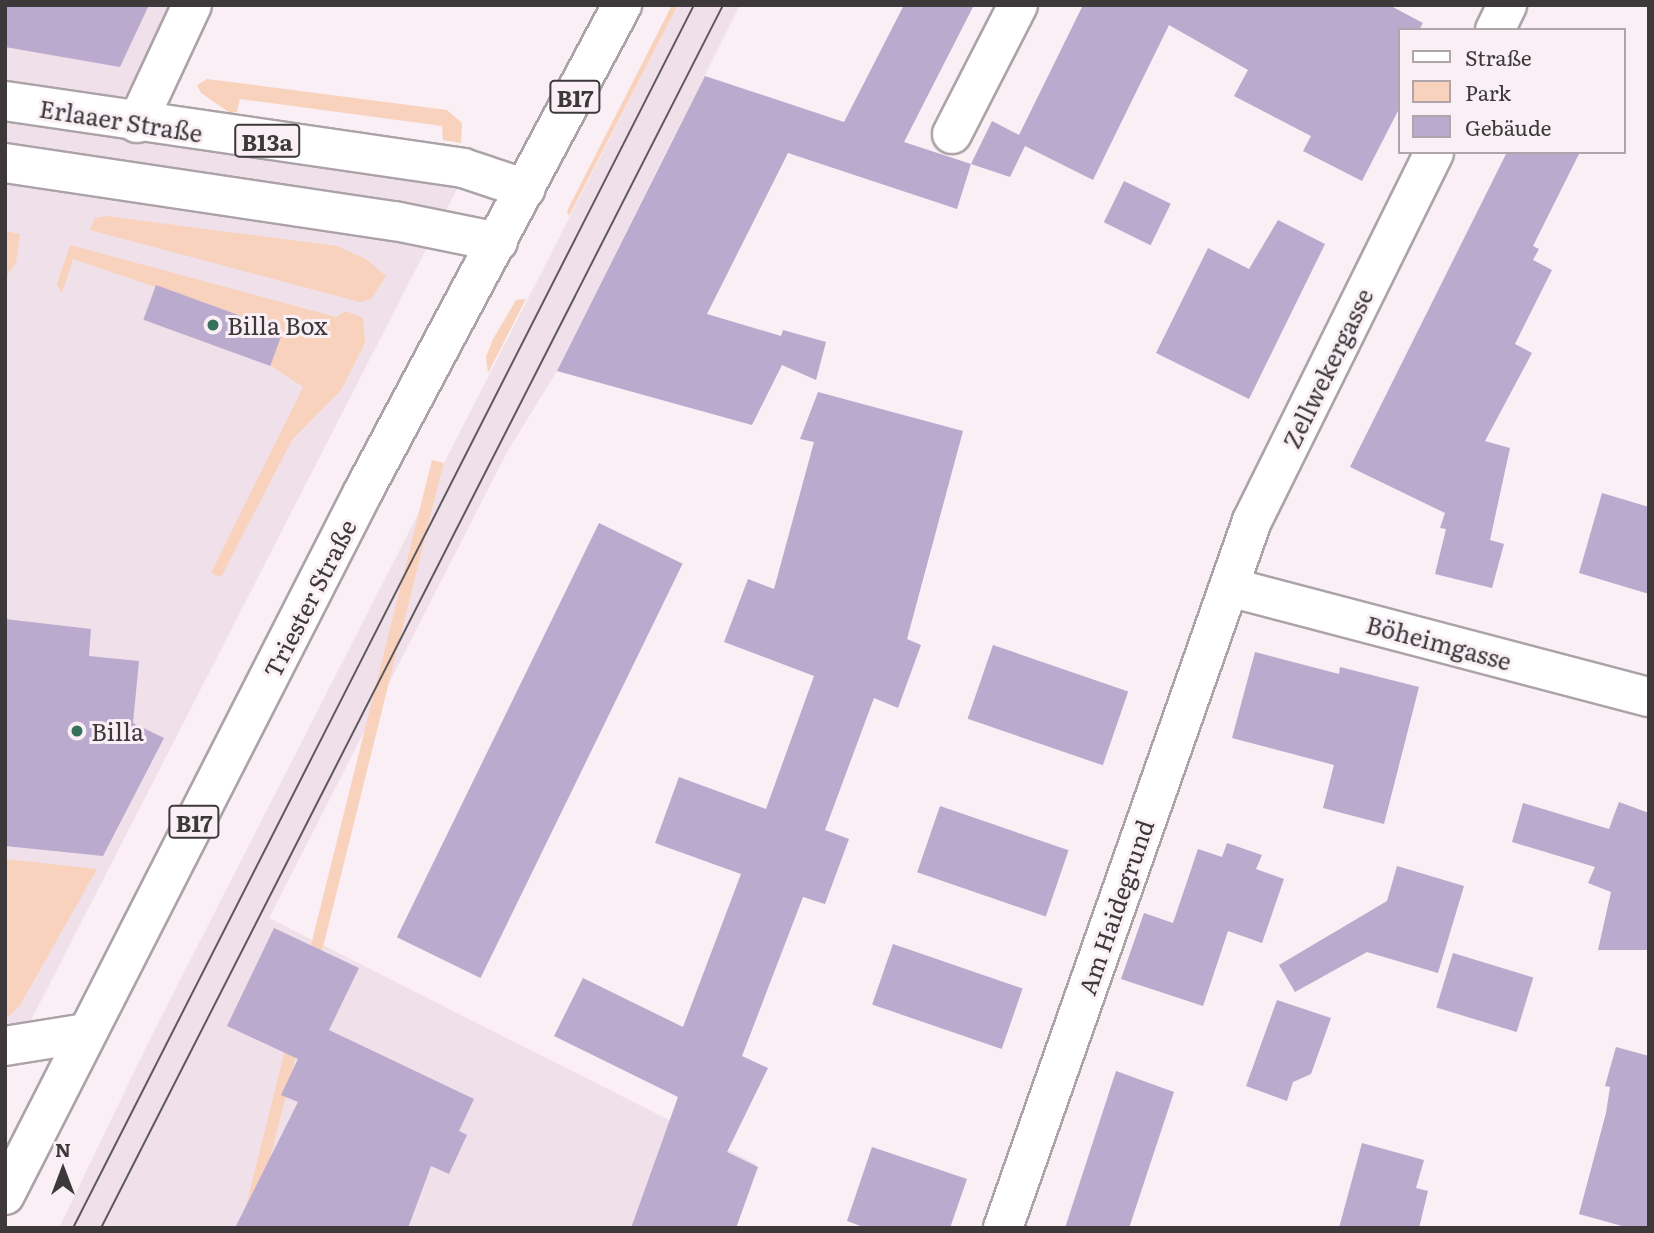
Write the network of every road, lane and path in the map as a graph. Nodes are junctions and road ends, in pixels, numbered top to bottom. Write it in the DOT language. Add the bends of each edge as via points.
graph roads {
  1 [pos="192,5"];
  2 [pos="622,5"];
  3 [pos="1018,5"];
  4 [pos="1507,5"];
  5 [pos="1496,28"];
  6 [pos="5,101"];
  7 [pos="137,124"];
  8 [pos="952,134"];
  9 [pos="1433,154"];
  10 [pos="5,163"];
  11 [pos="526,189"];
  12 [pos="498,242"];
  13 [pos="1229,587"];
  14 [pos="1649,697"];
  15 [pos="86,1032"];
  16 [pos="5,1046"];
  17 [pos="5,1195"];
  18 [pos="1003,1228"];
  1 -- 7 [label="main road"];
  2 -- 11 [label="main road, Triester Straße / B17"];
  3 -- 8 [label="main road"];
  4 -- 5 [label="main road"];
  6 -- 7 [label="main road, Erlaaer Straße / B13a"];
  7 -- 11 [label="main road, Erlaaer Straße / B13a" via="463,168"];
  9 -- 13 [label="main road, Zellwekergasse" via="1252,521"];
  10 -- 12 [label="main road, B13a" via="395,221"];
  11 -- 12 [label="main road, Triester Straße / B17"];
  12 -- 15 [label="main road, Triester Straße / B17" via="363,492"];
  13 -- 14 [label="main road, Böheimgasse"];
  13 -- 18 [label="main road, Am Haidegrund"];
  15 -- 16 [label="main road"];
  15 -- 17 [label="main road, Triester Straße / B17"];
}
